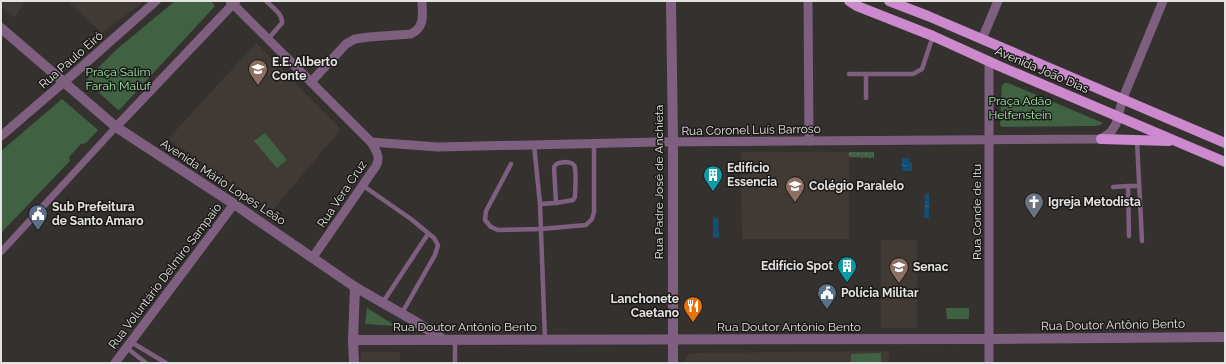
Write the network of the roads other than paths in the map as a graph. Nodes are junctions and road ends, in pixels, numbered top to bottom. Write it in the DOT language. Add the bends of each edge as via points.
graph roads {
  1 [pos="156,1"];
  2 [pos="266,1"];
  3 [pos="422,1"];
  4 [pos="671,1"];
  5 [pos="808,1"];
  6 [pos="849,1"];
  7 [pos="890,1"];
  8 [pos="998,1"];
  9 [pos="1163,1"];
  10 [pos="233,2"];
  11 [pos="1,28"];
  12 [pos="933,36"];
  13 [pos="268,39"];
  14 [pos="982,39"];
  15 [pos="989,61"];
  16 [pos="849,74"];
  17 [pos="866,74"];
  18 [pos="65,82"];
  19 [pos="311,82"];
  20 [pos="866,98"];
  21 [pos="1123,98"];
  22 [pos="1118,117"];
  23 [pos="116,127"];
  24 [pos="1,136"];
  25 [pos="1101,139"];
  26 [pos="989,140"];
  27 [pos="809,141"];
  28 [pos="1137,141"];
  29 [pos="1176,141"];
  30 [pos="371,142"];
  31 [pos="673,142"];
  32 [pos="1225,143"];
  33 [pos="594,144"];
  34 [pos="534,145"];
  35 [pos="1225,162"];
  36 [pos="511,164"];
  37 [pos="362,185"];
  38 [pos="1128,186"];
  39 [pos="1139,186"];
  40 [pos="1113,187"];
  41 [pos="556,203"];
  42 [pos="234,204"];
  43 [pos="540,204"];
  44 [pos="541,229"];
  45 [pos="428,234"];
  46 [pos="1129,236"];
  47 [pos="1142,241"];
  48 [pos="1,252"];
  49 [pos="313,257"];
  50 [pos="355,287"];
  51 [pos="383,302"];
  52 [pos="402,313"];
  53 [pos="1225,337"];
  54 [pos="990,339"];
  55 [pos="353,340"];
  56 [pos="444,340"];
  57 [pos="455,340"];
  58 [pos="545,340"];
  59 [pos="672,340"];
  60 [pos="129,345"];
  61 [pos="152,354"];
  62 [pos="115,363"];
  63 [pos="146,363"];
  64 [pos="166,363"];
  65 [pos="354,363"];
  66 [pos="455,363"];
  67 [pos="673,363"];
  68 [pos="990,363"];
  1 -- 18 [label="street, Rua Paulo Eiró"];
  2 -- 13 [label="lane" via="283,20"];
  3 -- 19 [label="street" via="422,23 416,31 411,34 351,41"];
  4 -- 31 [label="street, Rua Padre José de Anchieta"];
  5 -- 27 [label="street"];
  6 -- 12 [label="main road, Avenida João Dias"];
  7 -- 14 [label="main road, Avenida João Dias"];
  8 -- 14 [label="street"];
  9 -- 21 [label="street"];
  10 -- 13 [label="street"];
  10 -- 23 [label="street"];
  11 -- 18 [label="street, Avenida Mário Lopes Leão"];
  12 -- 15 [label="main road, Avenida João Dias"];
  12 -- 17 [label="lane" via="922,69 918,72"];
  13 -- 19 [label="street"];
  14 -- 21 [label="main road, Avenida João Dias"];
  15 -- 22 [label="main road, Avenida João Dias"];
  15 -- 26 [label="street, Rua Conde de Itu"];
  16 -- 17 [label="lane"];
  17 -- 20 [label="lane"];
  18 -- 23 [label="street, Avenida Mário Lopes Leão"];
  18 -- 24 [label="street, Rua Paulo Eiró"];
  19 -- 30 [label="street"];
  21 -- 22 [label="street"];
  21 -- 32 [label="main road, Avenida João Dias"];
  22 -- 25 [label="street" via="1114,128"];
  22 -- 29 [label="main road, Avenida João Dias"];
  23 -- 42 [label="street, Avenida Mário Lopes Leão"];
  23 -- 48 [label="street"];
  25 -- 26 [label="street, Rua Coronel Luís Barroso"];
  25 -- 28 [label="main road"];
  26 -- 27 [label="street, Rua Coronel Luís Barroso"];
  26 -- 54 [label="street, Rua Conde de Itu"];
  27 -- 31 [label="street, Rua Coronel Luís Barroso"];
  28 -- 29 [label="main road"];
  28 -- 39 [label="lane"];
  29 -- 35 [label="main road, Avenida João Dias"];
  30 -- 34 [label="street, Rua Coronel Luís Barroso" via="438,147"];
  30 -- 37 [label="street, Rua Vera Cruz" via="378,154 378,162"];
  31 -- 33 [label="street, Rua Coronel Luís Barroso"];
  31 -- 59 [label="street, Rua Padre José de Anchieta"];
  33 -- 34 [label="street, Rua Coronel Luís Barroso"];
  33 -- 44 [label="lane" via="592,219 586,225"];
  34 -- 43 [label="lane"];
  36 -- 44 [label="lane" via="486,210 485,220 498,230"];
  37 -- 45 [label="lane"];
  37 -- 49 [label="street, Rua Vera Cruz"];
  38 -- 39 [label="lane"];
  38 -- 40 [label="lane"];
  38 -- 46 [label="lane"];
  39 -- 47 [label="lane"];
  41 -- 41 [label="lane" via="569,202 575,197 575,170 574,164 570,162 559,163 554,167"];
  41 -- 43 [label="lane"];
  42 -- 49 [label="street, Avenida Mário Lopes Leão"];
  42 -- 60 [label="street, Rua Voluntário Delmiro Sampaio"];
  43 -- 44 [label="lane"];
  44 -- 58 [label="lane"];
  45 -- 51 [label="lane"];
  45 -- 52 [label="lane" via="438,245 435,255"];
  49 -- 50 [label="street, Avenida Mário Lopes Leão"];
  50 -- 51 [label="street, Avenida Mário Lopes Leão"];
  50 -- 55 [label="street"];
  51 -- 52 [label="street, Avenida Mário Lopes Leão"];
  52 -- 56 [label="street, Avenida Mário Lopes Leão"];
  53 -- 54 [label="street, Rua Doutor Antônio Bento"];
  54 -- 59 [label="street, Rua Doutor Antônio Bento"];
  54 -- 68 [label="street, Rua Conde de Itu"];
  55 -- 56 [label="street, Rua Doutor Antônio Bento"];
  55 -- 65 [label="street"];
  56 -- 57 [label="street, Rua Doutor Antônio Bento"];
  57 -- 58 [label="street, Rua Doutor Antônio Bento"];
  57 -- 66 [label="lane"];
  58 -- 59 [label="street, Rua Doutor Antônio Bento"];
  59 -- 67 [label="street, Rua Padre José de Anchieta"];
  60 -- 61 [label="lane"];
  60 -- 62 [label="street, Rua Voluntário Delmiro Sampaio"];
  60 -- 63 [label="lane"];
  61 -- 63 [label="lane"];
  61 -- 64 [label="lane"];
}
